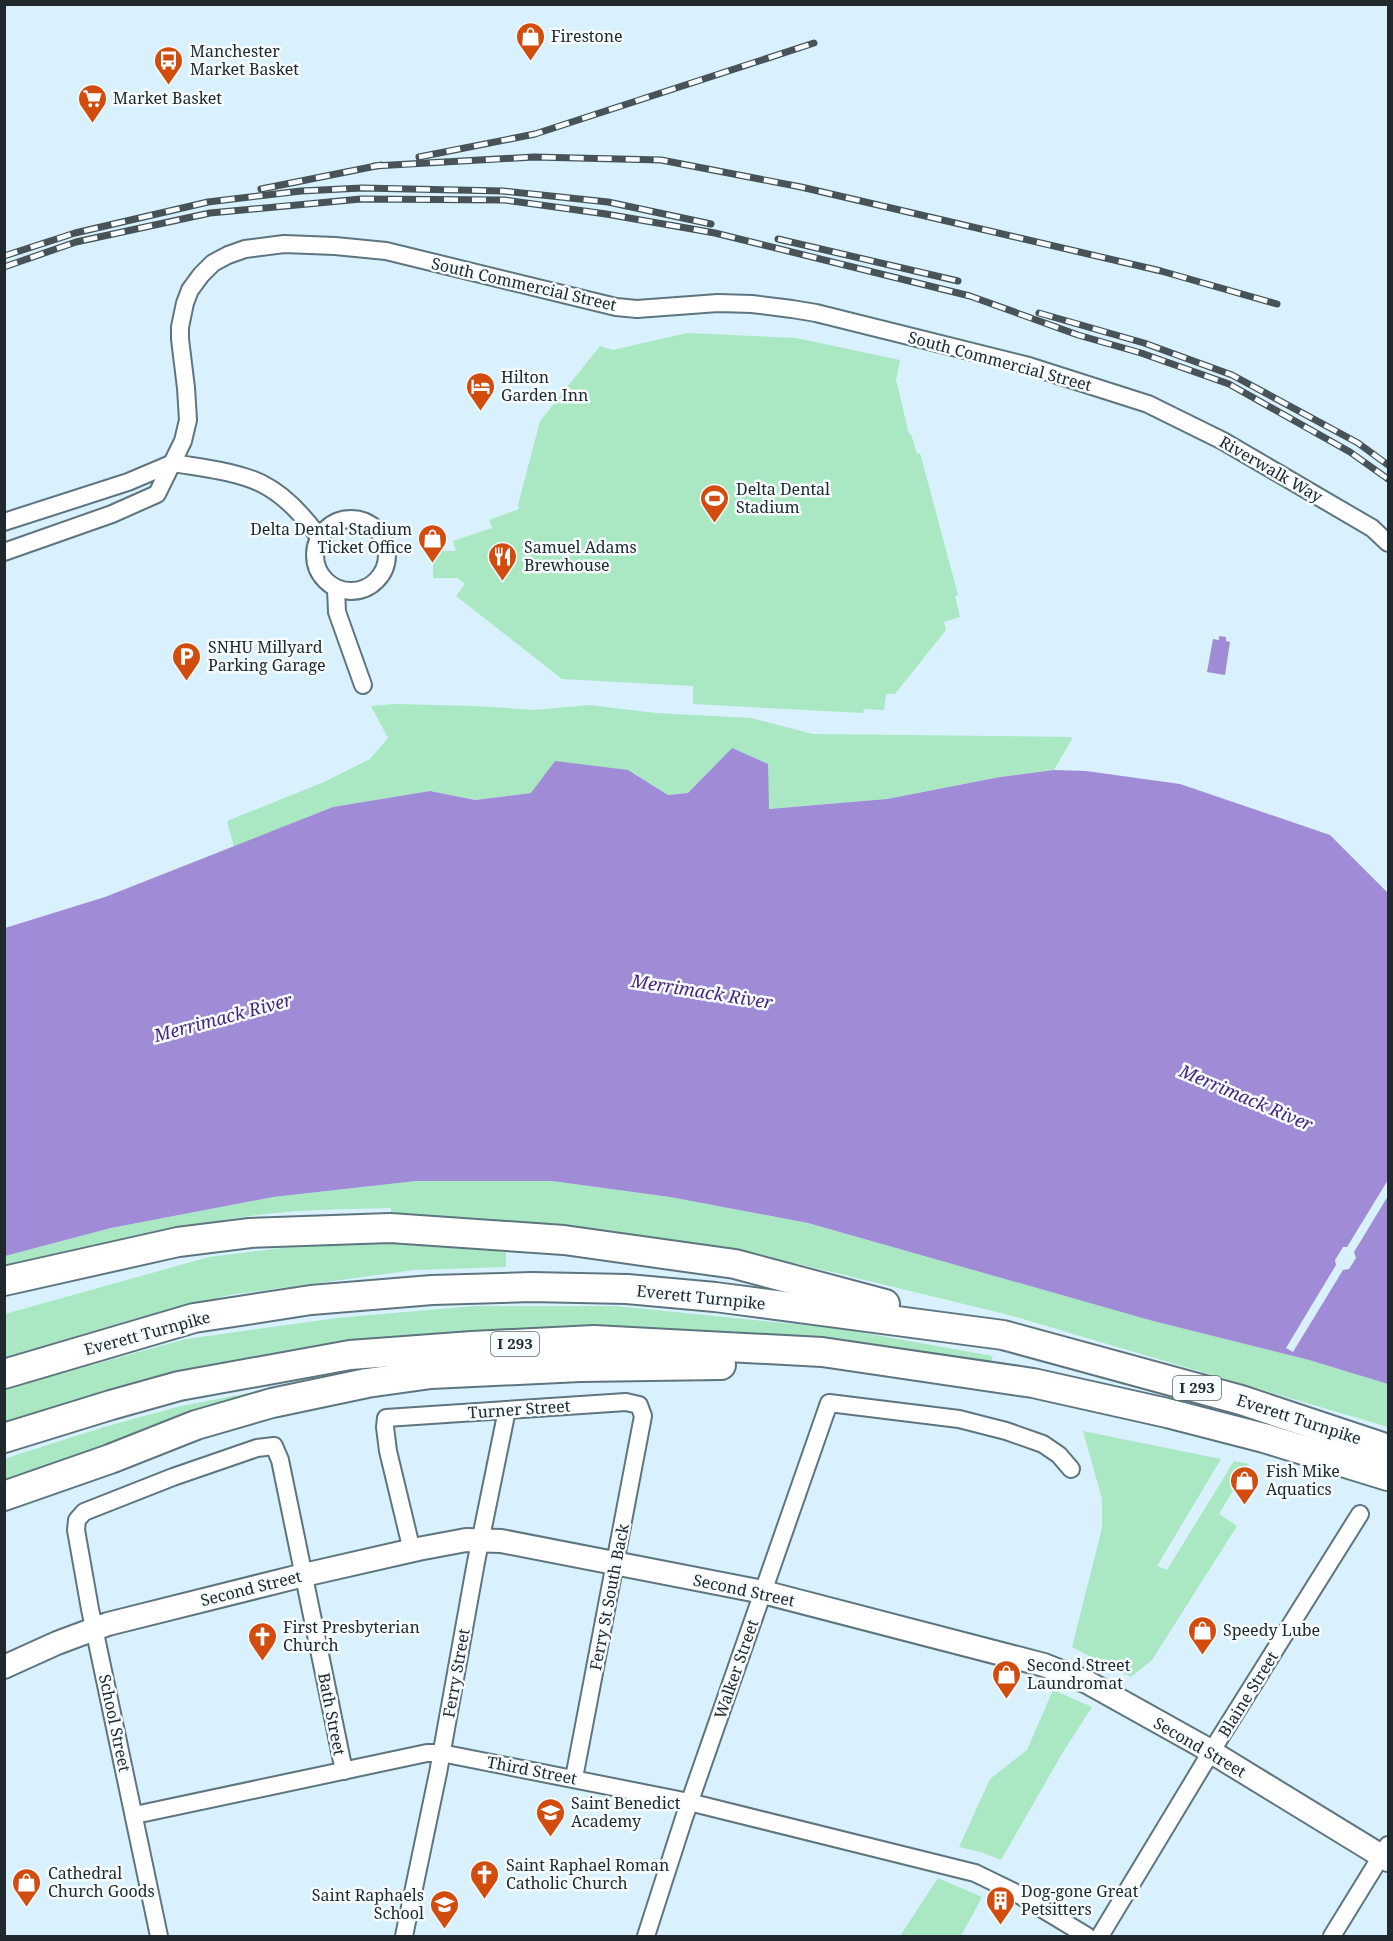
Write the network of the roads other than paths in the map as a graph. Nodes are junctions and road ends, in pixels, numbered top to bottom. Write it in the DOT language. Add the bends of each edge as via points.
graph roads {
  1 [pos="1148,404"];
  2 [pos="173,463"];
  3 [pos="4,522"];
  4 [pos="319,537"];
  5 [pos="1389,543"];
  6 [pos="4,552"];
  7 [pos="336,589"];
  8 [pos="363,685"];
  9 [pos="4,1281"];
  10 [pos="1003,1335"];
  11 [pos="4,1374"];
  12 [pos="1033,1383"];
  13 [pos="507,1410"];
  14 [pos="643,1416"];
  15 [pos="4,1438"];
  16 [pos="274,1446"];
  17 [pos="1389,1449"];
  18 [pos="1071,1469"];
  19 [pos="1389,1476"];
  20 [pos="4,1496"];
  21 [pos="1360,1514"];
  22 [pos="481,1539"];
  23 [pos="412,1551"];
  24 [pos="616,1564"];
  25 [pos="304,1575"];
  26 [pos="763,1592"];
  27 [pos="94,1628"];
  28 [pos="57,1643"];
  29 [pos="4,1667"];
  30 [pos="4,1681"];
  31 [pos="1211,1752"];
  32 [pos="441,1753"];
  33 [pos="344,1771"];
  34 [pos="574,1778"];
  35 [pos="689,1802"];
  36 [pos="135,1815"];
  37 [pos="1386,1854"];
  38 [pos="159,1936"];
  39 [pos="404,1936"];
  40 [pos="646,1936"];
  41 [pos="1087,1936"];
  42 [pos="1100,1936"];
  43 [pos="1332,1936"];
  1 -- 2 [label="street, South Commercial Street" via="1029,366 816,313 752,304 616,307 386,251 284,244 228,255 213,263 190,290 180,327 188,420"];
  1 -- 5 [label="street, Riverwalk Way" via="1223,441 1372,528"];
  2 -- 3 [label="street" via="128,482"];
  2 -- 4 [label="street" via="240,474 264,483 284,496"];
  2 -- 6 [label="street, South Commercial Street" via="157,494"];
  4 -- 7 [label="street" via="315,546 316,567 327,584"];
  4 -- 7 [label="street" via="336,522 348,519 370,524 384,541 386,562 376,581 358,591"];
  7 -- 8 [label="street" via="337,612"];
  9 -- 10 [label="highway" via="178,1242 250,1233 390,1228 564,1240 735,1264"];
  10 -- 11 [label="highway, Everett Turnpike / I 293" via="627,1289 432,1290 311,1300 195,1318"];
  10 -- 17 [label="highway, Everett Turnpike / I 293" via="1241,1400"];
  12 -- 15 [label="highway, Everett Turnpike / I 293" via="822,1352 594,1340 483,1345 350,1355 179,1386"];
  12 -- 19 [label="highway, Everett Turnpike / I 293" via="1221,1427"];
  12 -- 20 [label="highway" via="711,1364 430,1374 272,1403 196,1425"];
  13 -- 14 [label="street, Turner Street" via="626,1402 639,1405"];
  13 -- 22 [label="street, Ferry Street"];
  13 -- 23 [label="street, Turner Street" via="386,1418 388,1451"];
  14 -- 24 [label="street, Ferry St South Back"];
  16 -- 25 [label="street, Bath Street"];
  16 -- 27 [label="street, School Street" via="257,1448 173,1477 84,1512 77,1520 76,1530"];
  18 -- 26 [label="street, Walker Street" via="1043,1444 1006,1431 959,1419 829,1403"];
  21 -- 31 [label="street, Blaine Street"];
  22 -- 23 [label="main road, Second Street"];
  22 -- 24 [label="main road, Second Street"];
  22 -- 32 [label="street, Ferry Street"];
  23 -- 25 [label="main road, Second Street"];
  24 -- 26 [label="main road, Second Street"];
  24 -- 34 [label="street, Ferry St South Back"];
  25 -- 27 [label="main road, Second Street"];
  25 -- 33 [label="street, Bath Street"];
  26 -- 31 [label="main road, Second Street" via="1069,1673"];
  26 -- 35 [label="street, Walker Street"];
  27 -- 28 [label="main road, Second Street"];
  27 -- 36 [label="street, School Street"];
  28 -- 29 [label="main road, Second Street"];
  28 -- 30 [label="main road, Second Street"];
  31 -- 37 [label="main road, Second Street"];
  31 -- 42 [label="street, Blaine Street"];
  32 -- 33 [label="street, Third Street"];
  32 -- 34 [label="street, Third Street"];
  32 -- 39 [label="street, Ferry Street"];
  33 -- 36 [label="street, Third Street"];
  34 -- 35 [label="street, Third Street"];
  35 -- 40 [label="street, Walker Street"];
  35 -- 41 [label="street, Third Street" via="975,1873"];
  36 -- 38 [label="street, School Street"];
  37 -- 43 [label="street"];
}
